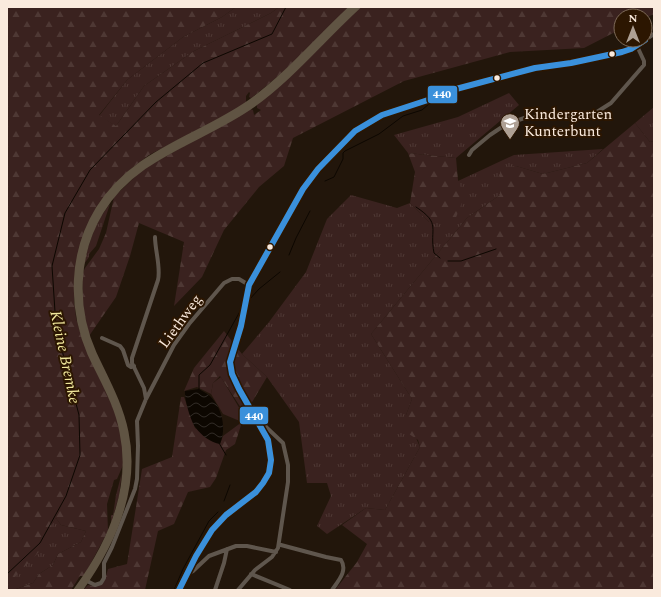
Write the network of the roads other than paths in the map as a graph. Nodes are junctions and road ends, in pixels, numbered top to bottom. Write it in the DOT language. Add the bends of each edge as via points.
graph roads {
  1 [pos="352,7"];
  2 [pos="358,7"];
  3 [pos="632,48"];
  4 [pos="638,48"];
  5 [pos="469,154"];
  6 [pos="154,236"];
  7 [pos="249,285"];
  8 [pos="102,338"];
  9 [pos="134,366"];
  10 [pos="146,399"];
  11 [pos="248,407"];
  12 [pos="281,545"];
  13 [pos="227,549"];
  14 [pos="276,552"];
  15 [pos="251,574"];
  16 [pos="186,575"];
  17 [pos="87,581"];
  18 [pos="76,590"];
  19 [pos="80,590"];
  20 [pos="179,590"];
  21 [pos="215,590"];
  22 [pos="238,590"];
  23 [pos="290,590"];
  24 [pos="332,590"];
  1 -- 18 [label="main road" via="265,91 227,116 158,152 133,170 109,194 90,226 82,246 78,268 77,308 87,347 118,413 125,466 120,502 111,529 93,565"];
  2 -- 17 [label="main road" via="262,98 229,120 164,153 135,173 110,198 93,228 81,268 81,308 91,346 124,422 129,467 125,497 117,525"];
  3 -- 7 [label="street" via="571,63 535,68 456,89 386,113 365,124 318,168 296,200"];
  4 -- 5 [label="street" via="644,65 611,103 589,117 527,117 505,125"];
  6 -- 9 [label="street" via="159,276 133,351"];
  7 -- 10 [label="street, Liethweg" via="239,279 224,283 174,345"];
  7 -- 11 [label="street" via="242,326 230,362 232,374"];
  8 -- 9 [label="street" via="120,346 128,365"];
  9 -- 10 [label="street"];
  10 -- 17 [label="street, Liethweg" via="137,421 137,479 133,497 104,563 103,581 95,585"];
  11 -- 14 [label="street" via="253,407 266,427 282,441 286,457 286,501 280,544"];
  11 -- 16 [label="street" via="268,442 270,460 267,474 256,492 216,525"];
  12 -- 24 [label="street" via="341,560 344,572"];
  13 -- 14 [label="street" via="245,546"];
  13 -- 16 [label="street" via="207,557"];
  13 -- 21 [label="street"];
  14 -- 15 [label="street"];
  15 -- 22 [label="street"];
  15 -- 23 [label="street"];
  16 -- 20 [label="street"];
  17 -- 19 [label="main road"];
}
